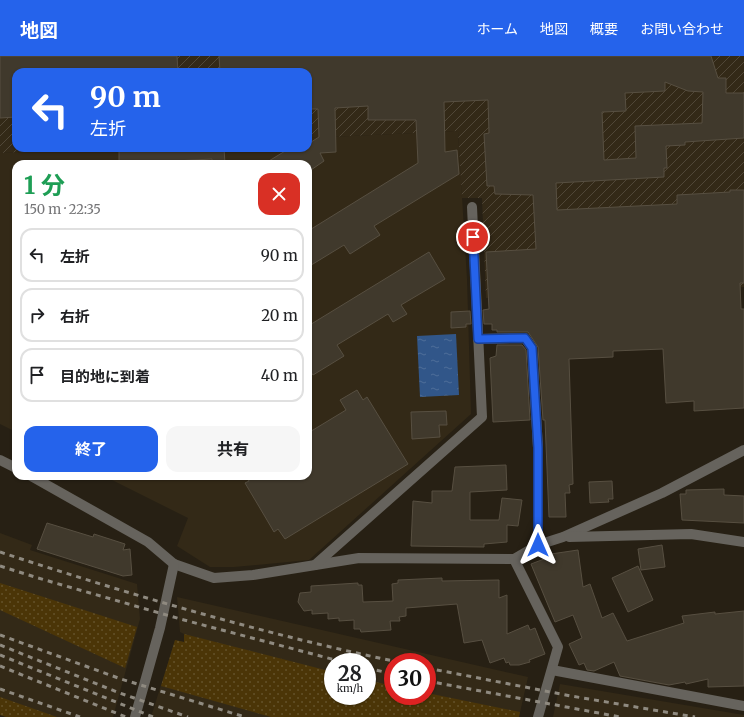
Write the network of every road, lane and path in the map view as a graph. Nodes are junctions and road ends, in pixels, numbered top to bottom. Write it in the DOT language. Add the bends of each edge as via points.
graph roads {
  1 [pos="472,207"];
  2 [pos="478,339"];
  3 [pos="744,450"];
  4 [pos="0,460"];
  5 [pos="12,466"];
  6 [pos="38,480"];
  7 [pos="563,537"];
  8 [pos="744,542"];
  9 [pos="538,545"];
  10 [pos="514,559"];
  11 [pos="174,564"];
  12 [pos="315,565"];
  13 [pos="552,670"];
  14 [pos="744,706"];
  15 [pos="135,717"];
  16 [pos="538,717"];
  1 -- 2 [label="street"];
  2 -- 9 [label="street" via="525,338 532,348 538,448"];
  2 -- 12 [label="street" via="482,417"];
  3 -- 7 [label="street" via="662,493"];
  4 -- 5 [label="street"];
  6 -- 11 [label="street" via="148,542"];
  7 -- 8 [label="street" via="691,534"];
  7 -- 9 [label="street"];
  9 -- 10 [label="street"];
  10 -- 12 [label="street" via="359,558"];
  10 -- 13 [label="street" via="558,647"];
  11 -- 12 [label="street" via="214,578"];
  11 -- 15 [label="street" via="160,628"];
  13 -- 14 [label="street"];
  13 -- 16 [label="street"];
}
